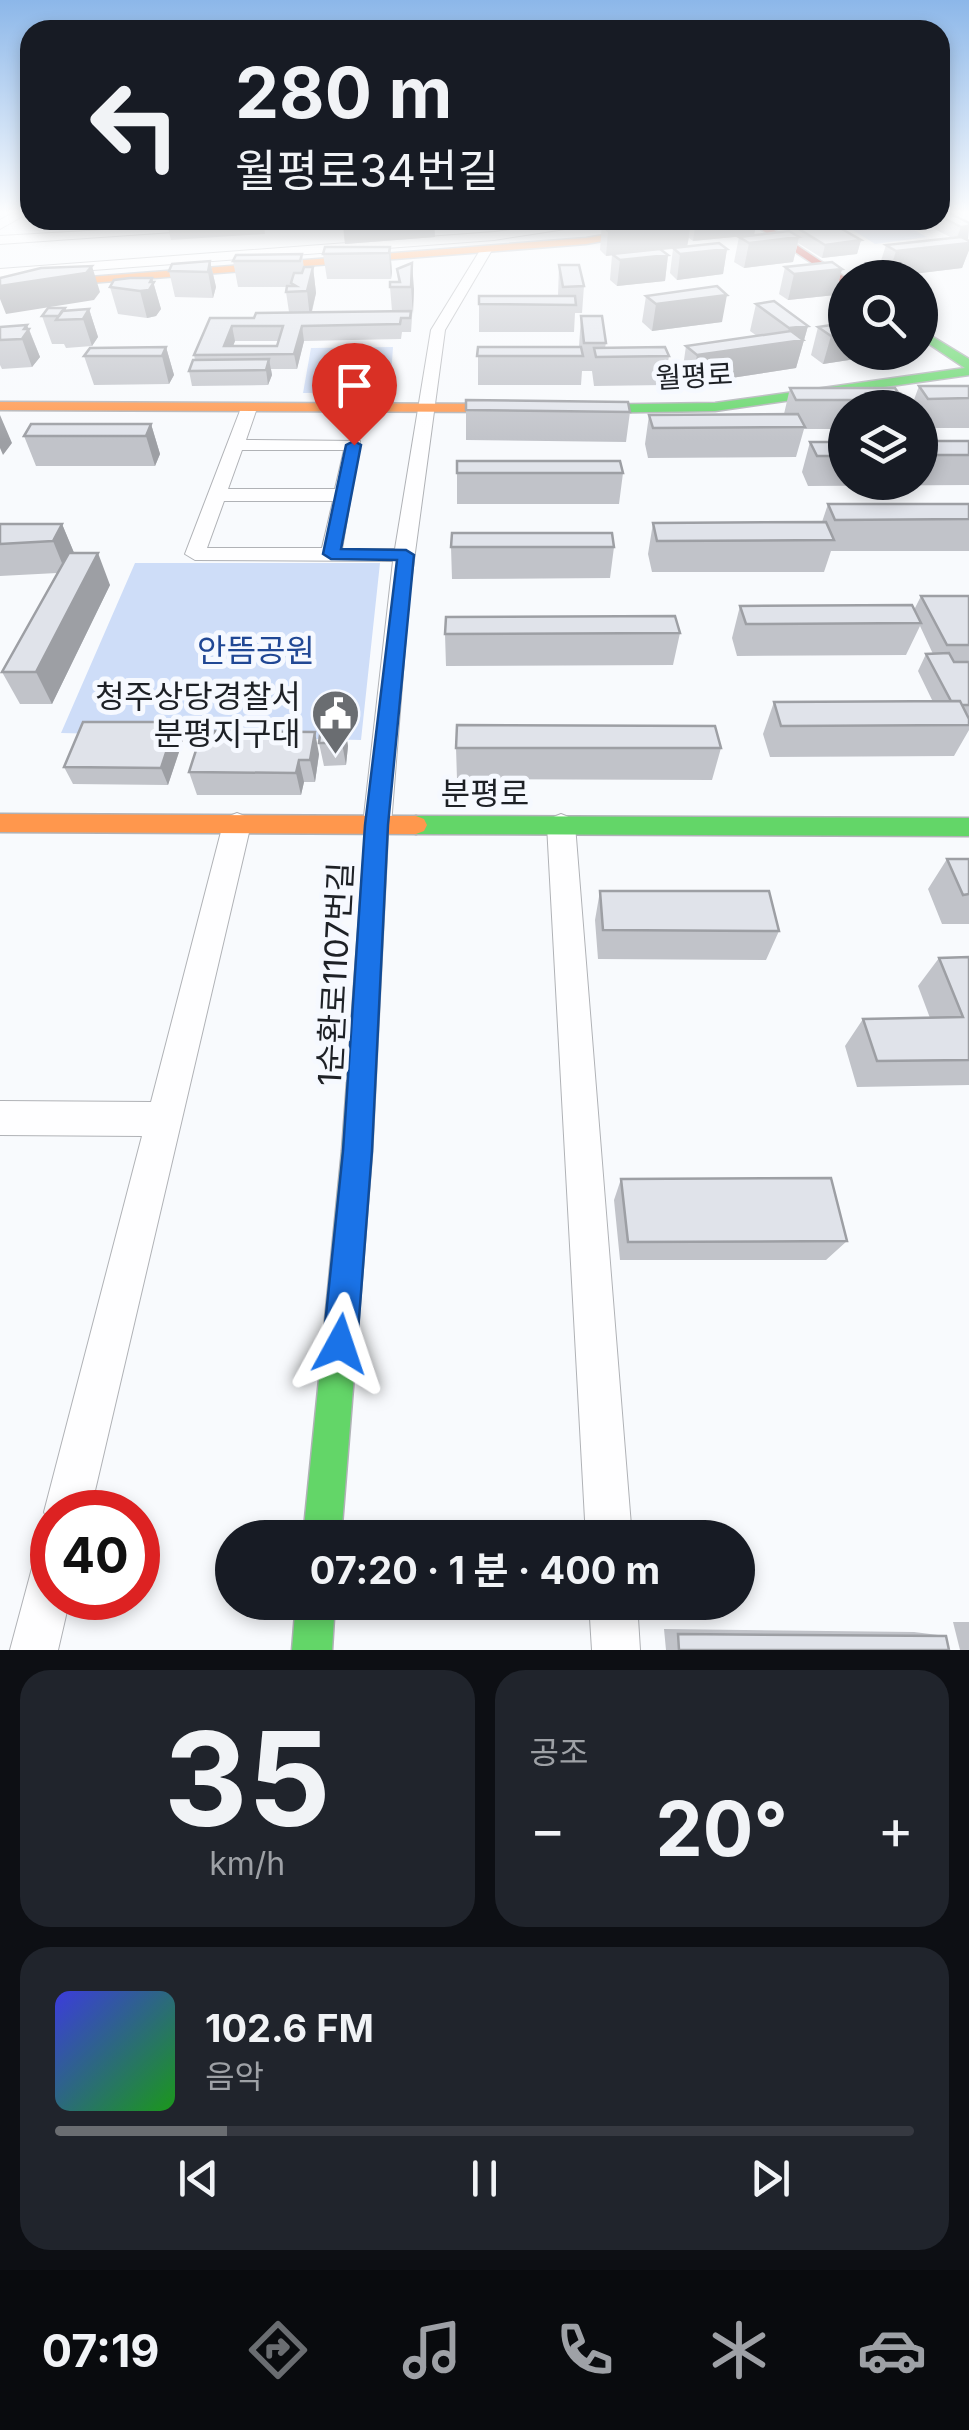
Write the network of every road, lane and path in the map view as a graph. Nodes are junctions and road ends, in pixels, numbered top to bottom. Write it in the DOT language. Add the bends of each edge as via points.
graph roads {
  1 [pos="467,288"];
  2 [pos="938,346"];
  3 [pos="969,368"];
  4 [pos="0,406"];
  5 [pos="249,408"];
  6 [pos="429,408"];
  7 [pos="235,445"];
  8 [pos="216,495"];
  9 [pos="344,495"];
  10 [pos="331,554"];
  11 [pos="406,555"];
  12 [pos="0,823"];
  13 [pos="236,824"];
  14 [pos="377,825"];
  15 [pos="561,826"];
  16 [pos="969,828"];
  17 [pos="0,1118"];
  18 [pos="164,1119"];
  19 [pos="73,1490"];
  20 [pos="324,1520"];
  21 [pos="608,1520"];
  22 [pos="41,1620"];
  23 [pos="314,1620"];
  24 [pos="614,1620"];
  25 [pos="34,1650"];
  26 [pos="312,1650"];
  27 [pos="616,1650"];
  1 -- 6 [label="street, 1순환로1107번길" via="438,330"];
  2 -- 3 [label="street"];
  3 -- 6 [label="street, 월평로" via="715,408"];
  4 -- 5 [label="street, 월평로"];
  5 -- 6 [label="street, 월평로"];
  5 -- 7 [label="street"];
  6 -- 11 [label="street, 1순환로1107번길"];
  7 -- 8 [label="street"];
  7 -- 9 [label="street" via="354,445"];
  8 -- 9 [label="street"];
  8 -- 10 [label="street" via="195,554"];
  9 -- 10 [label="street"];
  10 -- 11 [label="street"];
  11 -- 14 [label="street, 1순환로1107번길"];
  12 -- 13 [label="street, 분평로"];
  13 -- 14 [label="street, 분평로"];
  13 -- 18 [label="street"];
  14 -- 15 [label="street, 분평로"];
  14 -- 20 [label="street, 1순환로1107번길" via="358,1151"];
  15 -- 16 [label="street, 분평로"];
  15 -- 21 [label="street"];
  17 -- 18 [label="street"];
  18 -- 19 [label="street"];
  22 -- 25 [label="street"];
  23 -- 26 [label="street"];
  24 -- 27 [label="street"];
}
